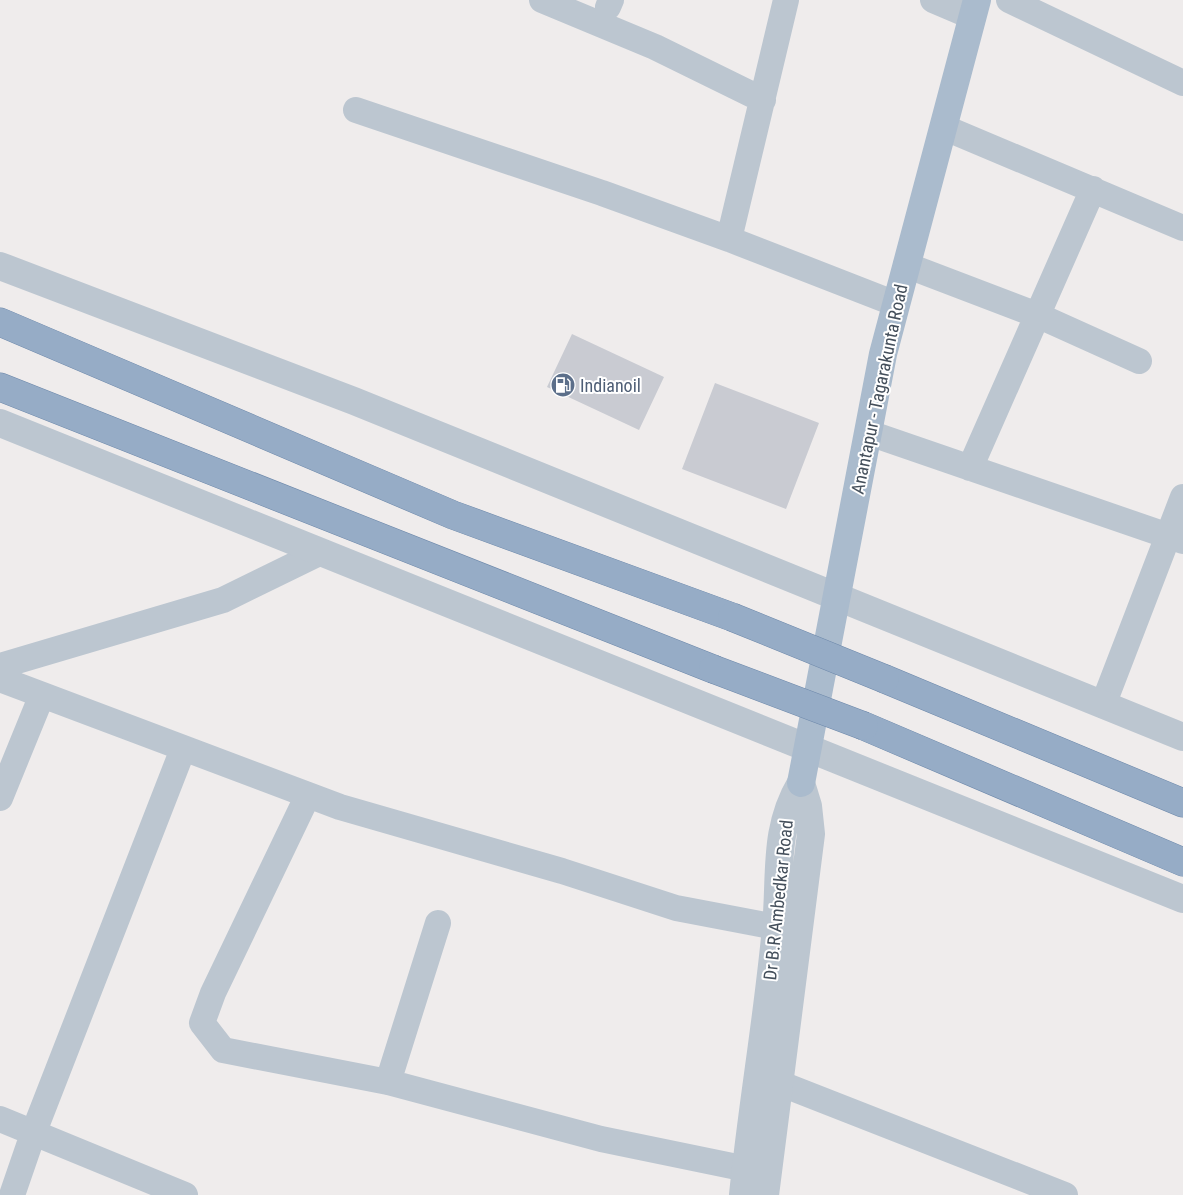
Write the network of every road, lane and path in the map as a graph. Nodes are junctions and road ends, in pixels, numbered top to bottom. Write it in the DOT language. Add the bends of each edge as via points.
graph roads {
  1 [pos="542,0"];
  2 [pos="786,0"];
  3 [pos="933,0"];
  4 [pos="1009,0"];
  5 [pos="975,8"];
  6 [pos="1183,83"];
  7 [pos="762,100"];
  8 [pos="356,110"];
  9 [pos="943,127"];
  10 [pos="1093,189"];
  11 [pos="1183,228"];
  12 [pos="729,239"];
  13 [pos="906,265"];
  14 [pos="0,266"];
  15 [pos="896,304"];
  16 [pos="1037,315"];
  17 [pos="0,322"];
  18 [pos="1139,361"];
  19 [pos="0,387"];
  20 [pos="0,423"];
  21 [pos="869,433"];
  22 [pos="970,468"];
  23 [pos="1183,497"];
  24 [pos="1175,538"];
  25 [pos="319,553"];
  26 [pos="835,597"];
  27 [pos="0,666"];
  28 [pos="0,679"];
  29 [pos="42,695"];
  30 [pos="1103,705"];
  31 [pos="1183,737"];
  32 [pos="806,747"];
  33 [pos="183,749"];
  34 [pos="801,783"];
  35 [pos="308,795"];
  36 [pos="0,798"];
  37 [pos="1183,804"];
  38 [pos="1183,862"];
  39 [pos="1183,899"];
  40 [pos="438,923"];
  41 [pos="776,927"];
  42 [pos="388,1082"];
  43 [pos="779,1083"];
  44 [pos="0,1119"];
  45 [pos="33,1134"];
  46 [pos="755,1183"];
  47 [pos="12,1195"];
  48 [pos="185,1195"];
  49 [pos="1065,1195"];
  1 -- 7 [label="street" via="654,47"];
  2 -- 7 [label="street"];
  3 -- 5 [label="street"];
  4 -- 6 [label="street"];
  5 -- 9 [label="main road, Anantapur - Tagarakunta Road"];
  7 -- 12 [label="street"];
  8 -- 12 [label="street"];
  9 -- 10 [label="street"];
  9 -- 13 [label="main road, Anantapur - Tagarakunta Road"];
  10 -- 11 [label="street"];
  10 -- 16 [label="street"];
  12 -- 15 [label="street"];
  13 -- 15 [label="main road, Anantapur - Tagarakunta Road"];
  13 -- 16 [label="street"];
  14 -- 26 [label="street" via="354,401"];
  15 -- 21 [label="main road, Anantapur - Tagarakunta Road"];
  16 -- 18 [label="street"];
  16 -- 22 [label="street"];
  17 -- 37 [label="highway, bridge" via="452,515 732,617"];
  19 -- 38 [label="highway, bridge" via="864,726"];
  20 -- 25 [label="street"];
  21 -- 22 [label="street"];
  21 -- 26 [label="main road, Anantapur - Tagarakunta Road"];
  22 -- 24 [label="street"];
  23 -- 24 [label="street"];
  24 -- 30 [label="street"];
  25 -- 27 [label="street" via="222,600"];
  25 -- 32 [label="street"];
  26 -- 30 [label="street"];
  26 -- 32 [label="main road, Anantapur - Tagarakunta Road"];
  28 -- 29 [label="street"];
  29 -- 33 [label="street"];
  29 -- 36 [label="street"];
  30 -- 31 [label="street"];
  32 -- 34 [label="main road, Anantapur - Tagarakunta Road"];
  32 -- 39 [label="street"];
  33 -- 35 [label="street"];
  33 -- 45 [label="street"];
  34 -- 41 [label="street, Dr B.R Ambedkar Road" via="790,802 781,832"];
  34 -- 43 [label="street, Dr B.R Ambedkar Road" via="811,834"];
  35 -- 41 [label="street" via="562,870 676,908"];
  35 -- 42 [label="street" via="212,993 202,1022 223,1050"];
  40 -- 42 [label="street"];
  41 -- 46 [label="street, Dr B.R Ambedkar Road"];
  42 -- 46 [label="street"];
  43 -- 46 [label="street, Dr B.R Ambedkar Road"];
  43 -- 49 [label="street"];
  44 -- 45 [label="street"];
  45 -- 47 [label="street"];
  45 -- 48 [label="street"];
}
